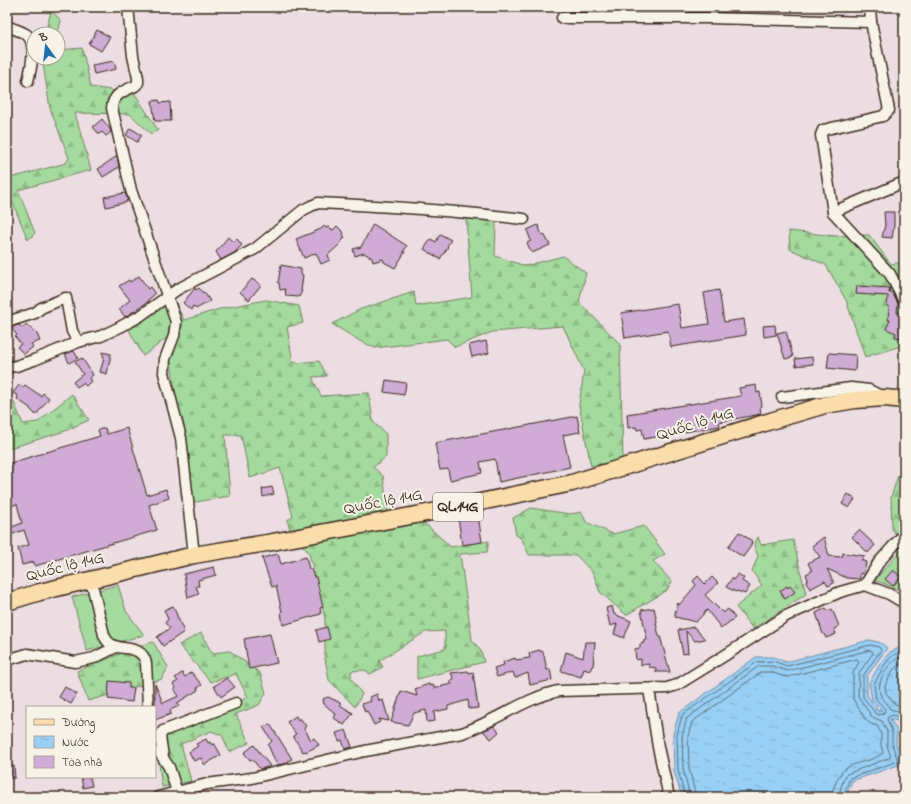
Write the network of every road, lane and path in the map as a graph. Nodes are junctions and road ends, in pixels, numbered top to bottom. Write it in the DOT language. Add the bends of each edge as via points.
graph roads {
  1 [pos="128,7"];
  2 [pos="870,7"];
  3 [pos="562,18"];
  4 [pos="871,22"];
  5 [pos="7,26"];
  6 [pos="28,81"];
  7 [pos="904,182"];
  8 [pos="833,212"];
  9 [pos="524,219"];
  10 [pos="168,296"];
  11 [pos="904,301"];
  12 [pos="7,322"];
  13 [pos="78,342"];
  14 [pos="7,366"];
  15 [pos="782,397"];
  16 [pos="885,398"];
  17 [pos="904,400"];
  18 [pos="904,534"];
  19 [pos="194,555"];
  20 [pos="91,580"];
  21 [pos="865,585"];
  22 [pos="7,602"];
  23 [pos="904,603"];
  24 [pos="116,647"];
  25 [pos="7,660"];
  26 [pos="649,689"];
  27 [pos="236,703"];
  28 [pos="148,706"];
  29 [pos="156,749"];
  30 [pos="163,757"];
  31 [pos="177,792"];
  32 [pos="158,797"];
  33 [pos="669,797"];
  1 -- 10 [label="street" via="138,80 135,86 116,96 112,108 132,190"];
  2 -- 4 [label="street"];
  3 -- 4 [label="street"];
  4 -- 8 [label="street" via="889,110 883,116 823,130 821,135"];
  5 -- 6 [label="street" via="25,34 30,40 33,54"];
  7 -- 8 [label="street"];
  8 -- 11 [label="street" via="890,274"];
  9 -- 10 [label="street" via="452,211 318,204 303,210 255,249"];
  10 -- 13 [label="street" via="120,327 101,336"];
  10 -- 19 [label="street" via="176,326 165,359 164,373 181,438"];
  12 -- 13 [label="street" via="35,313 66,298 72,331"];
  13 -- 14 [label="street" via="34,360"];
  15 -- 16 [label="street" via="850,388 869,390"];
  16 -- 17 [label="main road, Quốc lộ 14G / QL.14G"];
  16 -- 19 [label="main road, Quốc lộ 14G / QL.14G" via="825,406 766,422 572,483"];
  18 -- 21 [label="street" via="879,562"];
  19 -- 20 [label="main road, Quốc lộ 14G / QL.14G"];
  20 -- 22 [label="main road, Quốc lộ 14G / QL.14G"];
  20 -- 24 [label="street" via="104,635 107,642"];
  21 -- 23 [label="street"];
  21 -- 26 [label="street" via="840,592 786,616 677,685"];
  24 -- 25 [label="street" via="94,658 75,662 27,654"];
  24 -- 28 [label="street" via="138,650 144,657"];
  26 -- 31 [label="street" via="549,692 462,733 365,751 252,778 207,784"];
  26 -- 33 [label="street"];
  27 -- 30 [label="street" via="163,731 160,736"];
  29 -- 30 [label="street"];
  30 -- 31 [label="street"];
  31 -- 32 [label="street"];
}
